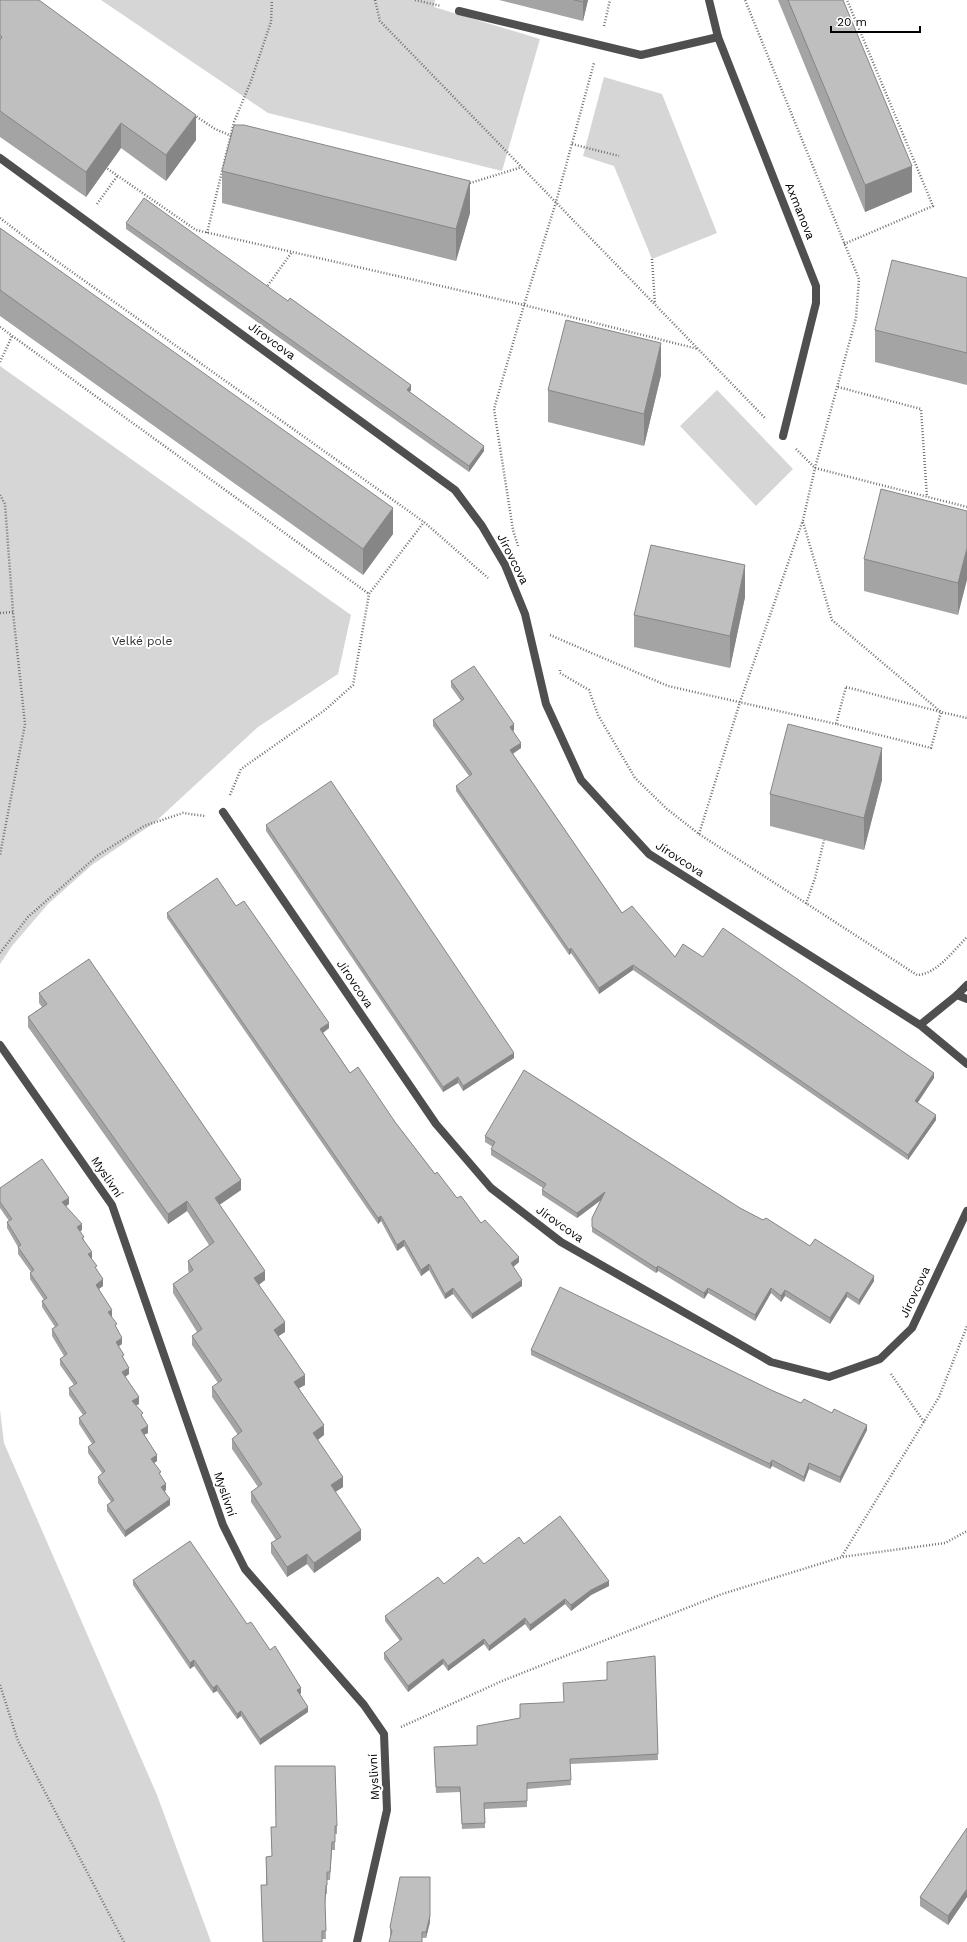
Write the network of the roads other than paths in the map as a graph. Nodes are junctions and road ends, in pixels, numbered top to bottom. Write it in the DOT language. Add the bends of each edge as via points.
graph roads {
  1 [pos="709,0"];
  2 [pos="459,11"];
  3 [pos="718,37"];
  4 [pos="0,158"];
  5 [pos="783,436"];
  6 [pos="223,812"];
  7 [pos="967,985"];
  8 [pos="958,995"];
  9 [pos="967,999"];
  10 [pos="920,1025"];
  11 [pos="0,1045"];
  12 [pos="967,1064"];
  13 [pos="967,1211"];
  14 [pos="357,1942"];
  1 -- 3 [label="street, Axmanova"];
  2 -- 3 [label="street" via="641,55"];
  3 -- 5 [label="street, Axmanova" via="816,286 816,303"];
  4 -- 10 [label="street, Jírovcova" via="455,490 482,526 505,565 525,614 546,704 581,780 649,854"];
  6 -- 13 [label="street, Jírovcova" via="436,1124 491,1188 561,1242 770,1362 829,1377 880,1359 912,1328"];
  7 -- 8 [label="street"];
  8 -- 9 [label="street"];
  8 -- 10 [label="street"];
  10 -- 12 [label="street, Jírovcova"];
  11 -- 14 [label="street, Myslivní" via="112,1205 223,1525 246,1569 364,1705 384,1734 387,1810"];
}
